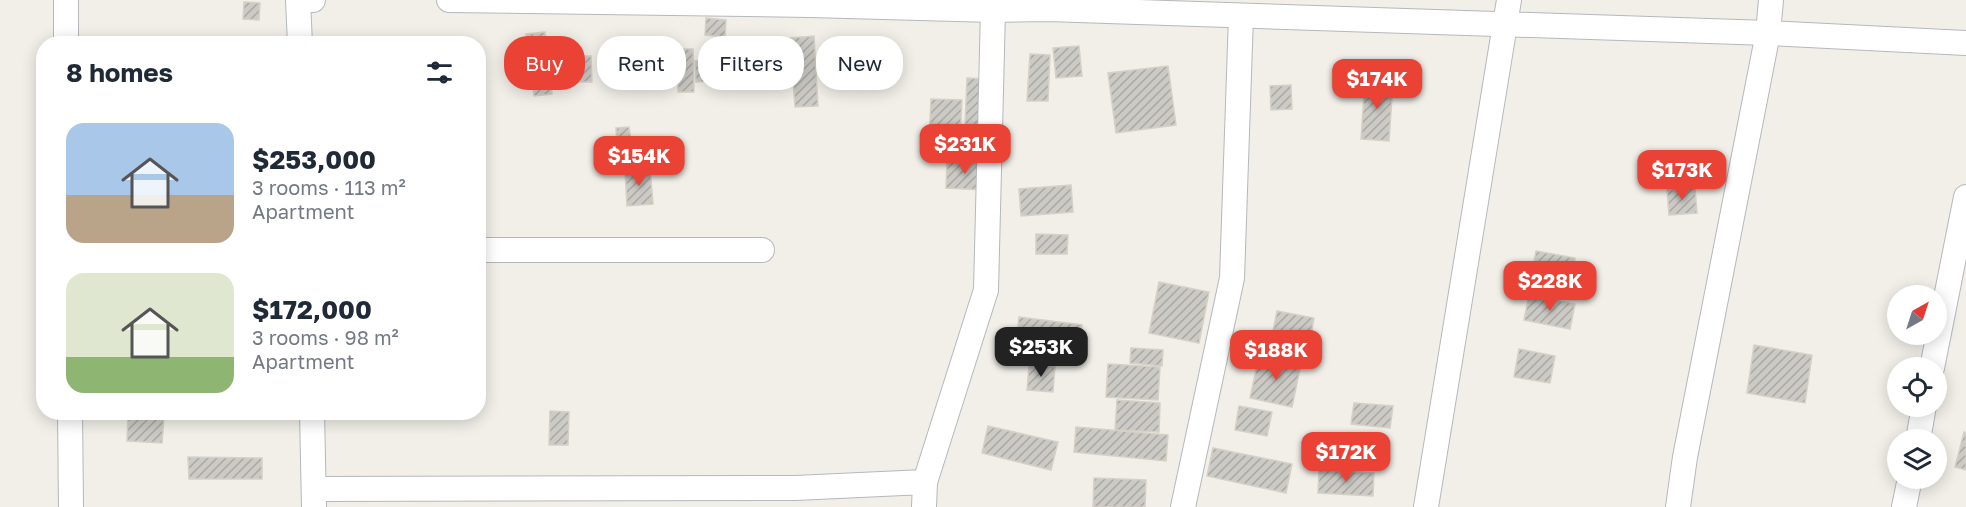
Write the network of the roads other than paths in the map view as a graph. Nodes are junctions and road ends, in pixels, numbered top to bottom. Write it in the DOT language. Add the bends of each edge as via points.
graph roads {
  1 [pos="66,0"];
  2 [pos="313,0"];
  3 [pos="449,0"];
  4 [pos="1771,0"];
  5 [pos="568,1"];
  6 [pos="810,2"];
  7 [pos="1048,5"];
  8 [pos="1289,8"];
  9 [pos="993,10"];
  10 [pos="1507,12"];
  11 [pos="1241,16"];
  12 [pos="1768,33"];
  13 [pos="66,36"];
  14 [pos="300,36"];
  15 [pos="1966,43"];
  16 [pos="1966,197"];
  17 [pos="486,250"];
  18 [pos="762,250"];
  19 [pos="1934,357"];
  20 [pos="70,420"];
  21 [pos="312,420"];
  22 [pos="925,482"];
  23 [pos="1908,489"];
  24 [pos="314,498"];
  25 [pos="71,507"];
  26 [pos="924,507"];
  27 [pos="1183,507"];
  28 [pos="1426,507"];
  29 [pos="1678,507"];
  30 [pos="1904,507"];
  1 -- 13 [label="street"];
  2 -- 14 [label="street" via="298,0"];
  3 -- 5 [label="street"];
  4 -- 12 [label="street"];
  5 -- 6 [label="street"];
  6 -- 9 [label="street"];
  7 -- 9 [label="street"];
  7 -- 11 [label="street"];
  8 -- 10 [label="street"];
  8 -- 11 [label="street"];
  9 -- 22 [label="street" via="986,290"];
  10 -- 12 [label="street"];
  10 -- 28 [label="street"];
  11 -- 27 [label="street" via="1232,278"];
  12 -- 15 [label="street"];
  12 -- 29 [label="street"];
  16 -- 19 [label="street"];
  17 -- 18 [label="street"];
  20 -- 25 [label="street"];
  21 -- 24 [label="street"];
  22 -- 24 [label="street"];
  22 -- 26 [label="street"];
  23 -- 30 [label="street"];
}
